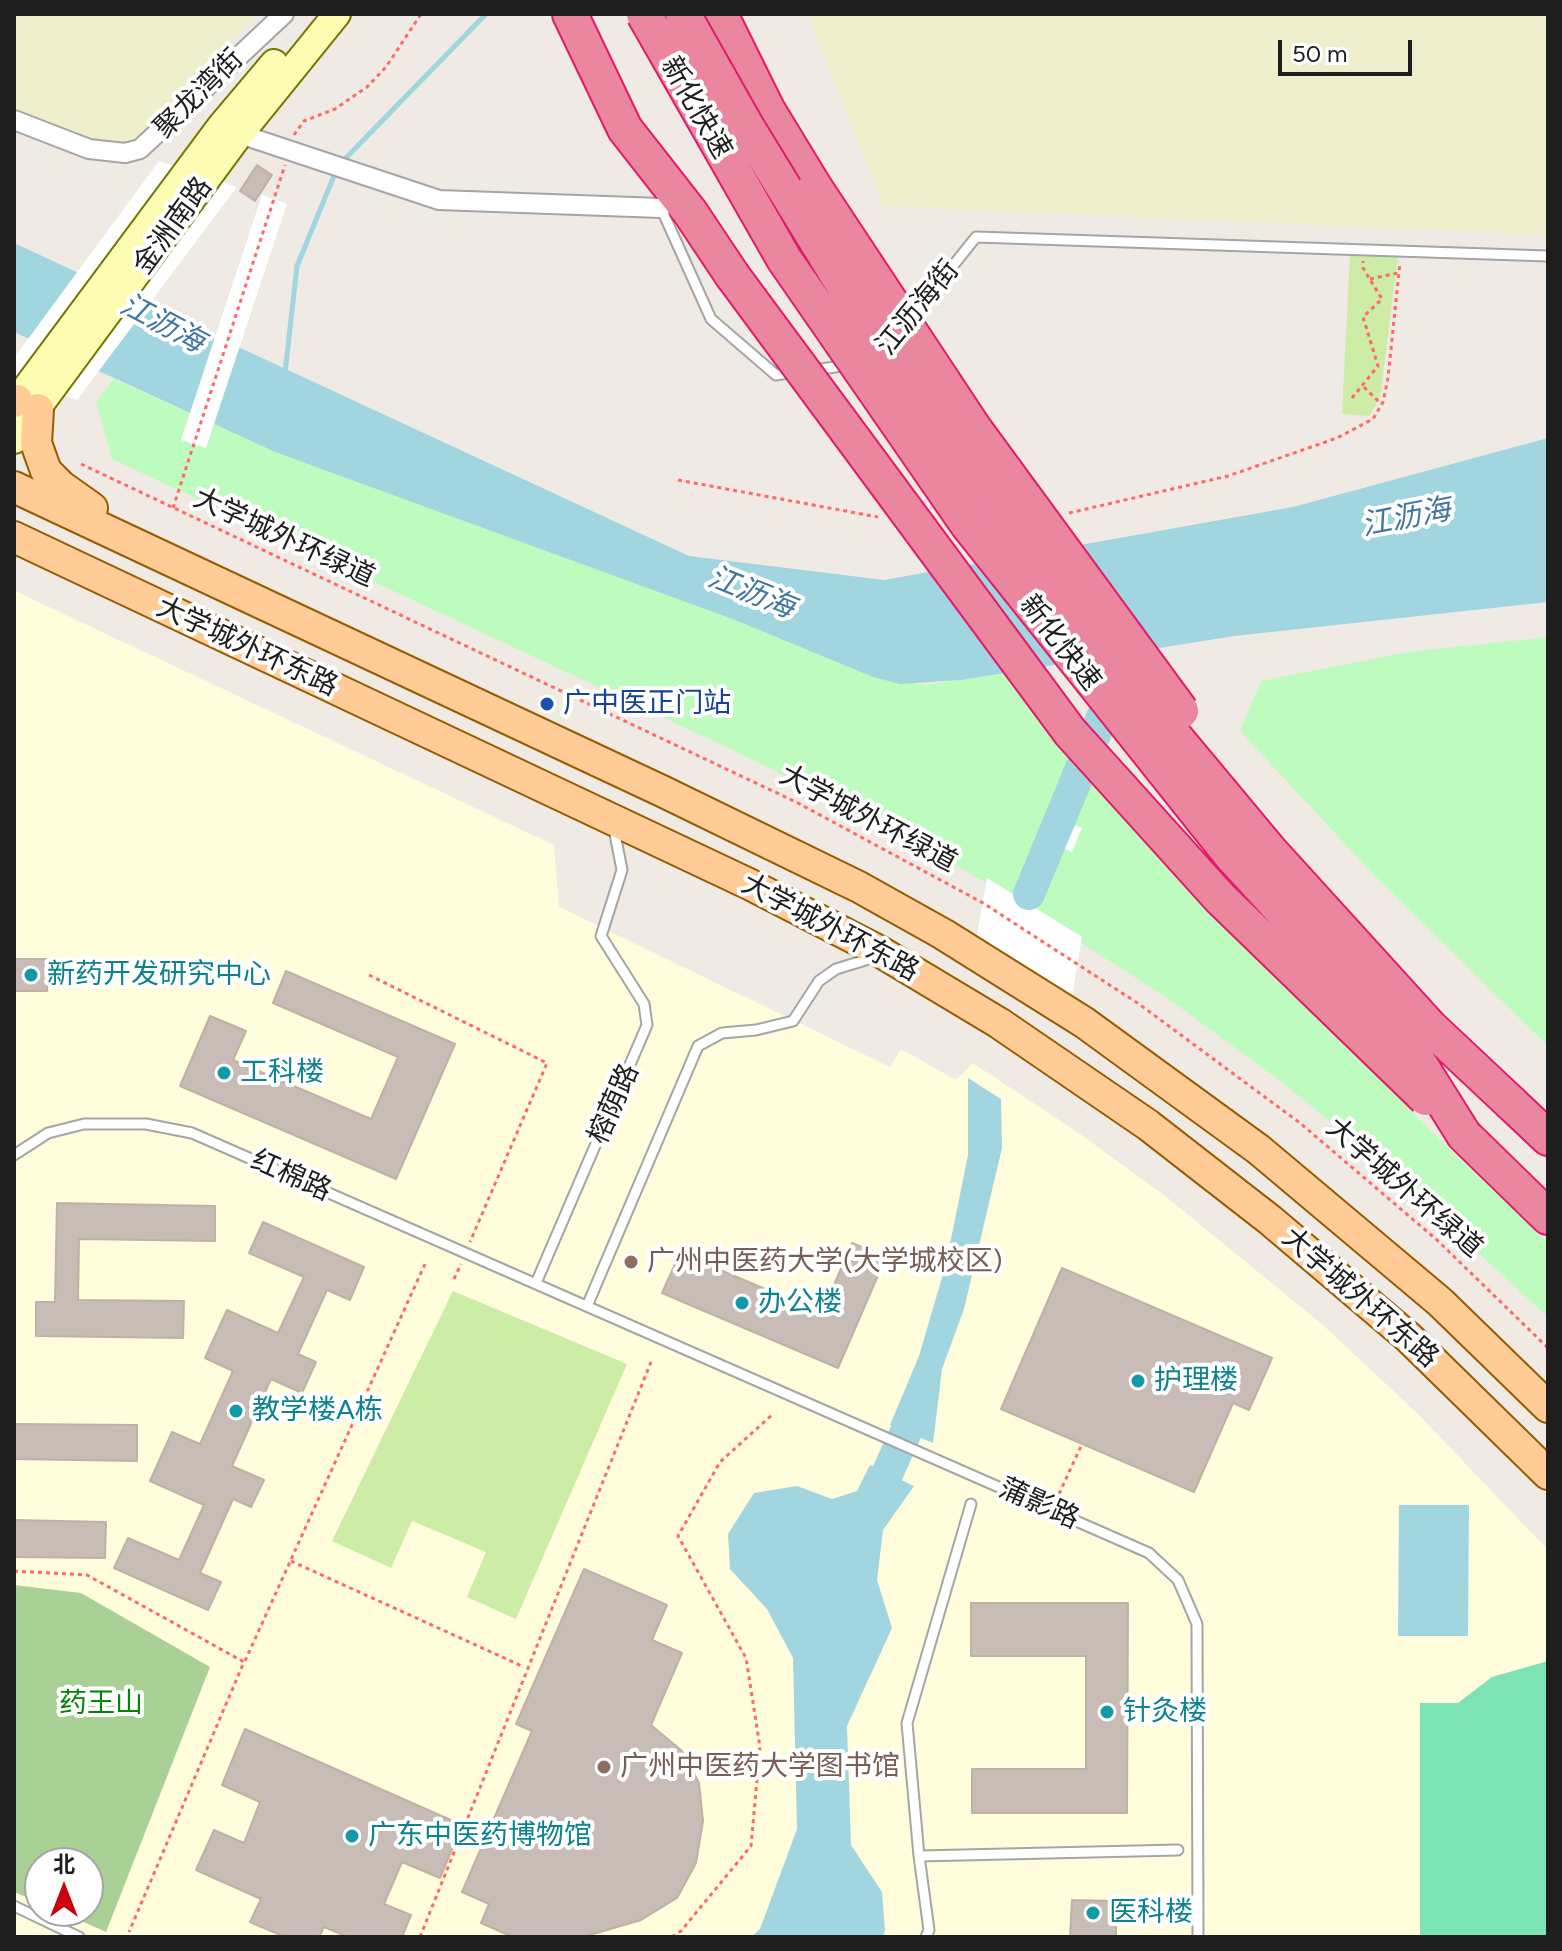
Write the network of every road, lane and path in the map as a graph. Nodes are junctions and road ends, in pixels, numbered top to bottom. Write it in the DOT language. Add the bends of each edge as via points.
graph roads {
  1 [pos="284,14"];
  2 [pos="314,14"];
  3 [pos="337,14"];
  4 [pos="421,14"];
  5 [pos="570,14"];
  6 [pos="644,14"];
  7 [pos="683,14"];
  8 [pos="720,14"];
  9 [pos="14,120"];
  10 [pos="240,134"];
  11 [pos="289,152"];
  12 [pos="198,174"];
  13 [pos="661,208"];
  14 [pos="1364,250"];
  15 [pos="1402,251"];
  16 [pos="1548,256"];
  17 [pos="1399,272"];
  18 [pos="1370,279"];
  19 [pos="1364,387"];
  20 [pos="28,398"];
  21 [pos="1352,398"];
  22 [pos="1382,404"];
  23 [pos="14,440"];
  24 [pos="81,464"];
  25 [pos="678,480"];
  26 [pos="14,487"];
  27 [pos="173,508"];
  28 [pos="1066,514"];
  29 [pos="886,517"];
  30 [pos="14,537"];
  31 [pos="129,541"];
  32 [pos="14,553"];
  33 [pos="52,555"];
  34 [pos="611,818"];
  35 [pos="887,957"];
  36 [pos="369,975"];
  37 [pos="1511,1103"];
  38 [pos="1464,1135"];
  39 [pos="1548,1138"];
  40 [pos="14,1155"];
  41 [pos="1548,1217"];
  42 [pos="467,1250"];
  43 [pos="425,1264"];
  44 [pos="460,1264"];
  45 [pos="454,1279"];
  46 [pos="536,1283"];
  47 [pos="561,1295"];
  48 [pos="587,1306"];
  49 [pos="1548,1348"];
  50 [pos="651,1362"];
  51 [pos="1548,1407"];
  52 [pos="773,1414"];
  53 [pos="1082,1444"];
  54 [pos="1548,1474"];
  55 [pos="1059,1494"];
  56 [pos="971,1504"];
  57 [pos="291,1561"];
  58 [pos="14,1571"];
  59 [pos="244,1662"];
  60 [pos="526,1668"];
  61 [pos="1178,1850"];
  62 [pos="919,1856"];
  63 [pos="14,1906"];
  64 [pos="129,1932"];
  65 [pos="79,1937"];
  66 [pos="420,1937"];
  67 [pos="672,1937"];
  68 [pos="926,1937"];
  69 [pos="1198,1937"];
  1 -- 9 [label="street, 聚龙湾街" via="140,149 89,149"];
  2 -- 12 [label="main road, 金洲南路"];
  3 -- 10 [label="main road, 金洲南路"];
  4 -- 11 [label="path" via="386,67 361,92 296,128"];
  5 -- 38 [label="highway, bridge" via="625,129 651,167 690,212 1070,732 1220,898"];
  6 -- 38 [label="highway, 新化快速, bridge" via="784,259 968,525 1230,854 1412,1052"];
  7 -- 37 [label="highway, 新化快速, bridge" via="865,320 1074,616 1280,862 1430,1027"];
  8 -- 37 [label="highway, bridge" via="767,109 815,188 1024,498 1253,808"];
  10 -- 11 [label="street, 江沥海街"];
  10 -- 12 [label="main road, 金洲南路"];
  11 -- 13 [label="street, 江沥海街" via="451,202"];
  11 -- 27 [label="path"];
  12 -- 20 [label="main road, 金洲南路"];
  13 -- 14 [label="lane, 江沥海街" via="711,319 776,375 877,361 976,237"];
  14 -- 15 [label="lane, 江沥海街"];
  14 -- 18 [label="path" via="1363,268"];
  15 -- 16 [label="lane, 江沥海街"];
  15 -- 17 [label="path"];
  17 -- 18 [label="path"];
  17 -- 22 [label="path"];
  18 -- 19 [label="path" via="1382,299 1363,317 1378,366"];
  19 -- 21 [label="path"];
  19 -- 22 [label="path"];
  20 -- 23 [label="main road, 金洲南路"];
  20 -- 31 [label="main road" via="46,471"];
  22 -- 28 [label="path" via="1358,429 1228,476"];
  24 -- 27 [label="path, 大学城外环绿道"];
  25 -- 29 [label="path"];
  26 -- 31 [label="main road, 大学城外环东路"];
  27 -- 49 [label="path, 大学城外环绿道" via="796,802 983,903 1221,1062 1338,1154 1437,1240"];
  30 -- 33 [label="main road, 大学城外环东路"];
  31 -- 51 [label="main road, 大学城外环东路" via="859,887 974,953 1069,1012 1208,1111 1440,1302"];
  32 -- 33 [label="main road"];
  33 -- 34 [label="main road, 大学城外环东路"];
  34 -- 35 [label="main road, 大学城外环东路"];
  34 -- 46 [label="lane, 榕荫路" via="622,870 602,941 644,1004 647,1025"];
  35 -- 48 [label="lane, 榕荫路" via="856,961 830,973 812,988 793,1021 722,1033 698,1046"];
  35 -- 54 [label="main road, 大学城外环东路" via="1027,1041 1228,1186 1408,1337"];
  36 -- 42 [label="path" via="547,1063"];
  37 -- 39 [label="highway, 新化快速"];
  38 -- 41 [label="highway, 新化快速"];
  40 -- 46 [label="lane, 红棉路" via="48,1133 84,1124 168,1127 209,1140"];
  43 -- 57 [label="path"];
  44 -- 45 [label="path"];
  46 -- 47 [label="lane, 红棉路"];
  47 -- 48 [label="lane, 蒲影路"];
  48 -- 69 [label="lane, 蒲影路" via="1162,1563 1183,1589 1199,1635"];
  50 -- 60 [label="path"];
  52 -- 67 [label="path" via="720,1462 678,1536 746,1658 760,1747 751,1846"];
  53 -- 55 [label="path"];
  56 -- 62 [label="lane" via="907,1723"];
  57 -- 59 [label="path"];
  57 -- 60 [label="path"];
  58 -- 59 [label="path" via="87,1575"];
  59 -- 64 [label="path"];
  60 -- 66 [label="path"];
  61 -- 62 [label="lane"];
  62 -- 68 [label="lane"];
  63 -- 65 [label="lane"];
}
